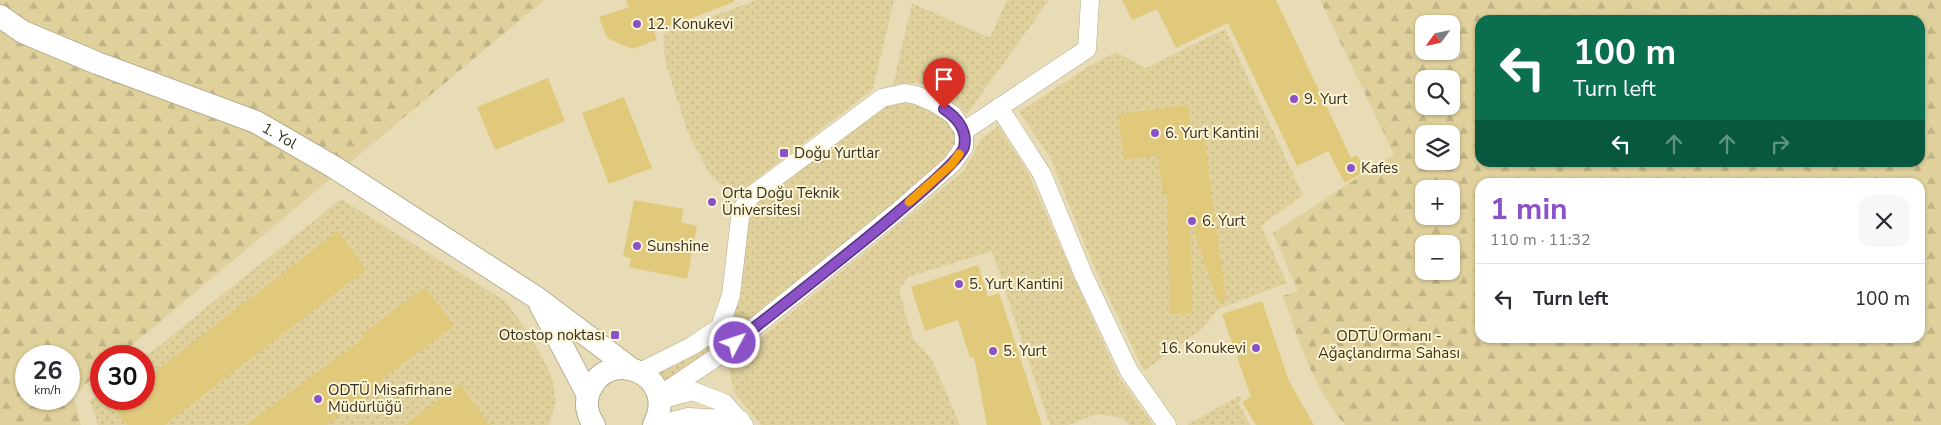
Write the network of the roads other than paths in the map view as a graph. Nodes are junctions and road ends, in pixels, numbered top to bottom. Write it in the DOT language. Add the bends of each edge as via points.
graph roads {
  1 [pos="1090,0"];
  2 [pos="0,16"];
  3 [pos="999,107"];
  4 [pos="964,131"];
  5 [pos="537,298"];
  6 [pos="635,370"];
  7 [pos="588,395"];
  8 [pos="660,397"];
  9 [pos="743,423"];
  10 [pos="592,424"];
  11 [pos="656,425"];
  12 [pos="1167,425"];
  1 -- 3 [label="street" via="1087,50"];
  2 -- 5 [label="street, 1. Yol" via="23,32 97,63 256,122 334,167"];
  3 -- 4 [label="street"];
  3 -- 12 [label="street" via="1042,174 1128,371"];
  4 -- 6 [label="street" via="953,115 916,95 905,93 882,98 751,196 740,210 731,295 720,327 692,346"];
  4 -- 8 [label="street" via="964,147 952,164 721,354"];
  5 -- 6 [label="street, 1. Yol"];
  5 -- 7 [label="street"];
  6 -- 7 [label="street" via="609,371 592,385"];
  6 -- 8 [label="street, 1. Yol" via="648,377"];
  7 -- 10 [label="street" via="588,414"];
  8 -- 9 [label="street" via="694,391 724,403"];
  8 -- 11 [label="street"];
  9 -- 11 [label="street" via="688,417"];
}
